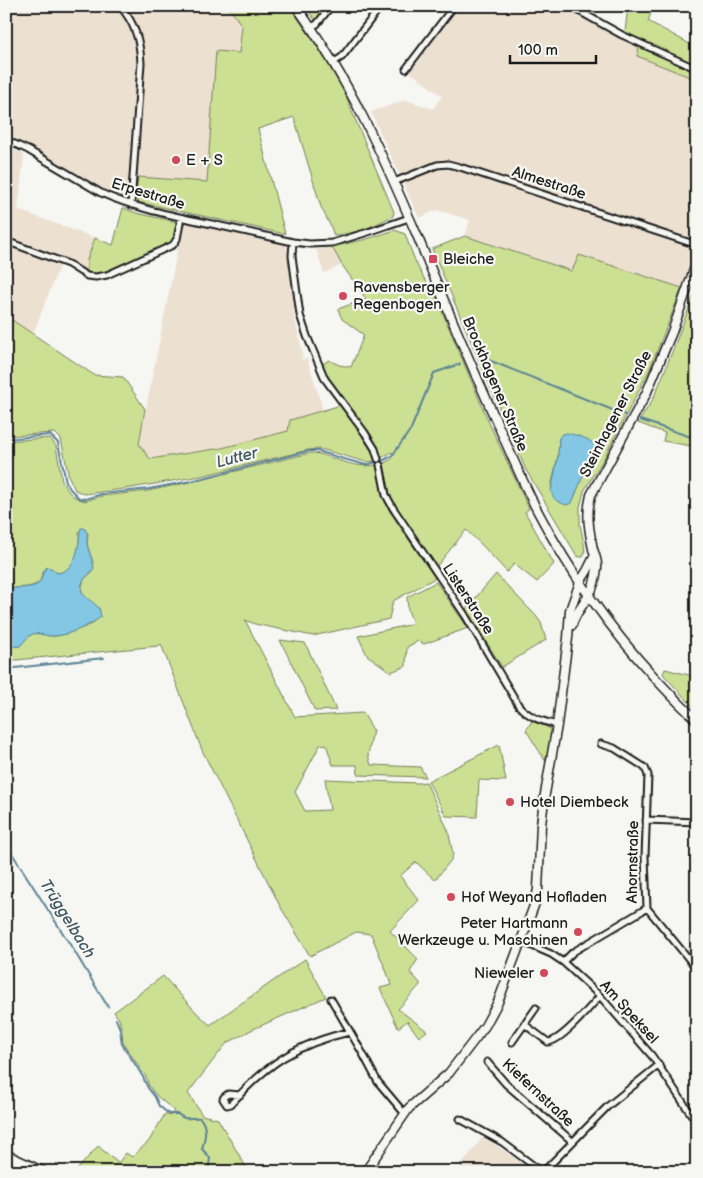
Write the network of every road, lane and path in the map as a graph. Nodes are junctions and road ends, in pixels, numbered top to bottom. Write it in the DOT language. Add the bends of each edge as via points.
graph roads {
  1 [pos="120,6"];
  2 [pos="296,6"];
  3 [pos="330,6"];
  4 [pos="381,6"];
  5 [pos="454,6"];
  6 [pos="570,6"];
  7 [pos="312,28"];
  8 [pos="334,62"];
  9 [pos="406,69"];
  10 [pos="697,69"];
  11 [pos="6,140"];
  12 [pos="394,182"];
  13 [pos="131,205"];
  14 [pos="181,218"];
  15 [pos="409,218"];
  16 [pos="6,241"];
  17 [pos="293,242"];
  18 [pos="697,245"];
  19 [pos="697,261"];
  20 [pos="378,459"];
  21 [pos="380,465"];
  22 [pos="594,554"];
  23 [pos="580,582"];
  24 [pos="589,595"];
  25 [pos="568,638"];
  26 [pos="697,720"];
  27 [pos="558,725"];
  28 [pos="601,744"];
  29 [pos="646,820"];
  30 [pos="697,822"];
  31 [pos="647,908"];
  32 [pos="521,941"];
  33 [pos="563,962"];
  34 [pos="697,969"];
  35 [pos="600,996"];
  36 [pos="330,999"];
  37 [pos="536,1008"];
  38 [pos="524,1024"];
  39 [pos="349,1032"];
  40 [pos="512,1042"];
  41 [pos="487,1062"];
  42 [pos="659,1065"];
  43 [pos="240,1095"];
  44 [pos="405,1114"];
  45 [pos="460,1120"];
  46 [pos="697,1123"];
  47 [pos="572,1141"];
  48 [pos="6,1156"];
  49 [pos="43,1172"];
  50 [pos="365,1172"];
  51 [pos="542,1172"];
  1 -- 13 [label="street" via="132,22 141,53"];
  2 -- 7 [label="main road, Brockhagener Straße"];
  3 -- 7 [label="street"];
  4 -- 8 [label="street" via="342,57"];
  5 -- 9 [label="street"];
  6 -- 10 [label="street" via="622,35"];
  7 -- 8 [label="main road, Brockhagener Straße"];
  8 -- 12 [label="main road, Brockhagener Straße" via="364,116"];
  11 -- 13 [label="street, Erpestraße" via="101,193"];
  12 -- 15 [label="main road, Brockhagener Straße"];
  12 -- 18 [label="street, Almestraße" via="437,165 460,166"];
  13 -- 14 [label="street, Erpestraße"];
  14 -- 16 [label="street" via="173,245 96,277"];
  14 -- 17 [label="street, Erpestraße"];
  15 -- 17 [label="street, Erpestraße" via="332,243"];
  15 -- 23 [label="main road, Brockhagener Straße" via="522,479"];
  17 -- 20 [label="street" via="300,315 306,336 325,379 365,433"];
  19 -- 22 [label="main road, Steinhagener Straße" via="646,394 591,495 588,515"];
  21 -- 27 [label="street, Listerstraße" via="386,495 393,508 465,615 519,706 532,717"];
  22 -- 23 [label="main road, Steinhagener Straße"];
  22 -- 24 [label="main road, Steinhagener Straße" via="596,573"];
  23 -- 24 [label="main road, Brockhagener Straße"];
  23 -- 25 [label="main road, Steinhagener Straße" via="570,610"];
  24 -- 25 [label="main road, Steinhagener Straße" via="574,617"];
  24 -- 26 [label="main road, Brockhagener Straße" via="643,664"];
  25 -- 27 [label="main road, Steinhagener Straße"];
  27 -- 32 [label="main road, Steinhagener Straße" via="540,825 538,889"];
  28 -- 29 [label="street, Ahornstraße" via="614,748 647,771"];
  29 -- 30 [label="street"];
  29 -- 31 [label="street, Ahornstraße"];
  31 -- 33 [label="street, Ahornstraße" via="573,952"];
  31 -- 34 [label="street"];
  32 -- 33 [label="street, Am Speksel"];
  32 -- 44 [label="main road, Steinhagener Straße" via="498,1002 485,1026 449,1073"];
  33 -- 35 [label="street, Am Speksel"];
  35 -- 38 [label="street" via="552,1042"];
  35 -- 42 [label="street, Am Speksel"];
  36 -- 39 [label="street"];
  37 -- 38 [label="street"];
  38 -- 40 [label="street"];
  39 -- 43 [label="street" via="291,1052"];
  39 -- 44 [label="street" via="378,1082"];
  41 -- 47 [label="street, Kiefernstraße" via="506,1084"];
  42 -- 46 [label="street, Am Speksel"];
  42 -- 47 [label="street" via="608,1106"];
  44 -- 50 [label="main road, Steinhagener Straße"];
  45 -- 51 [label="street" via="502,1142"];
  47 -- 51 [label="street"];
  48 -- 49 [label="main road"];
}
